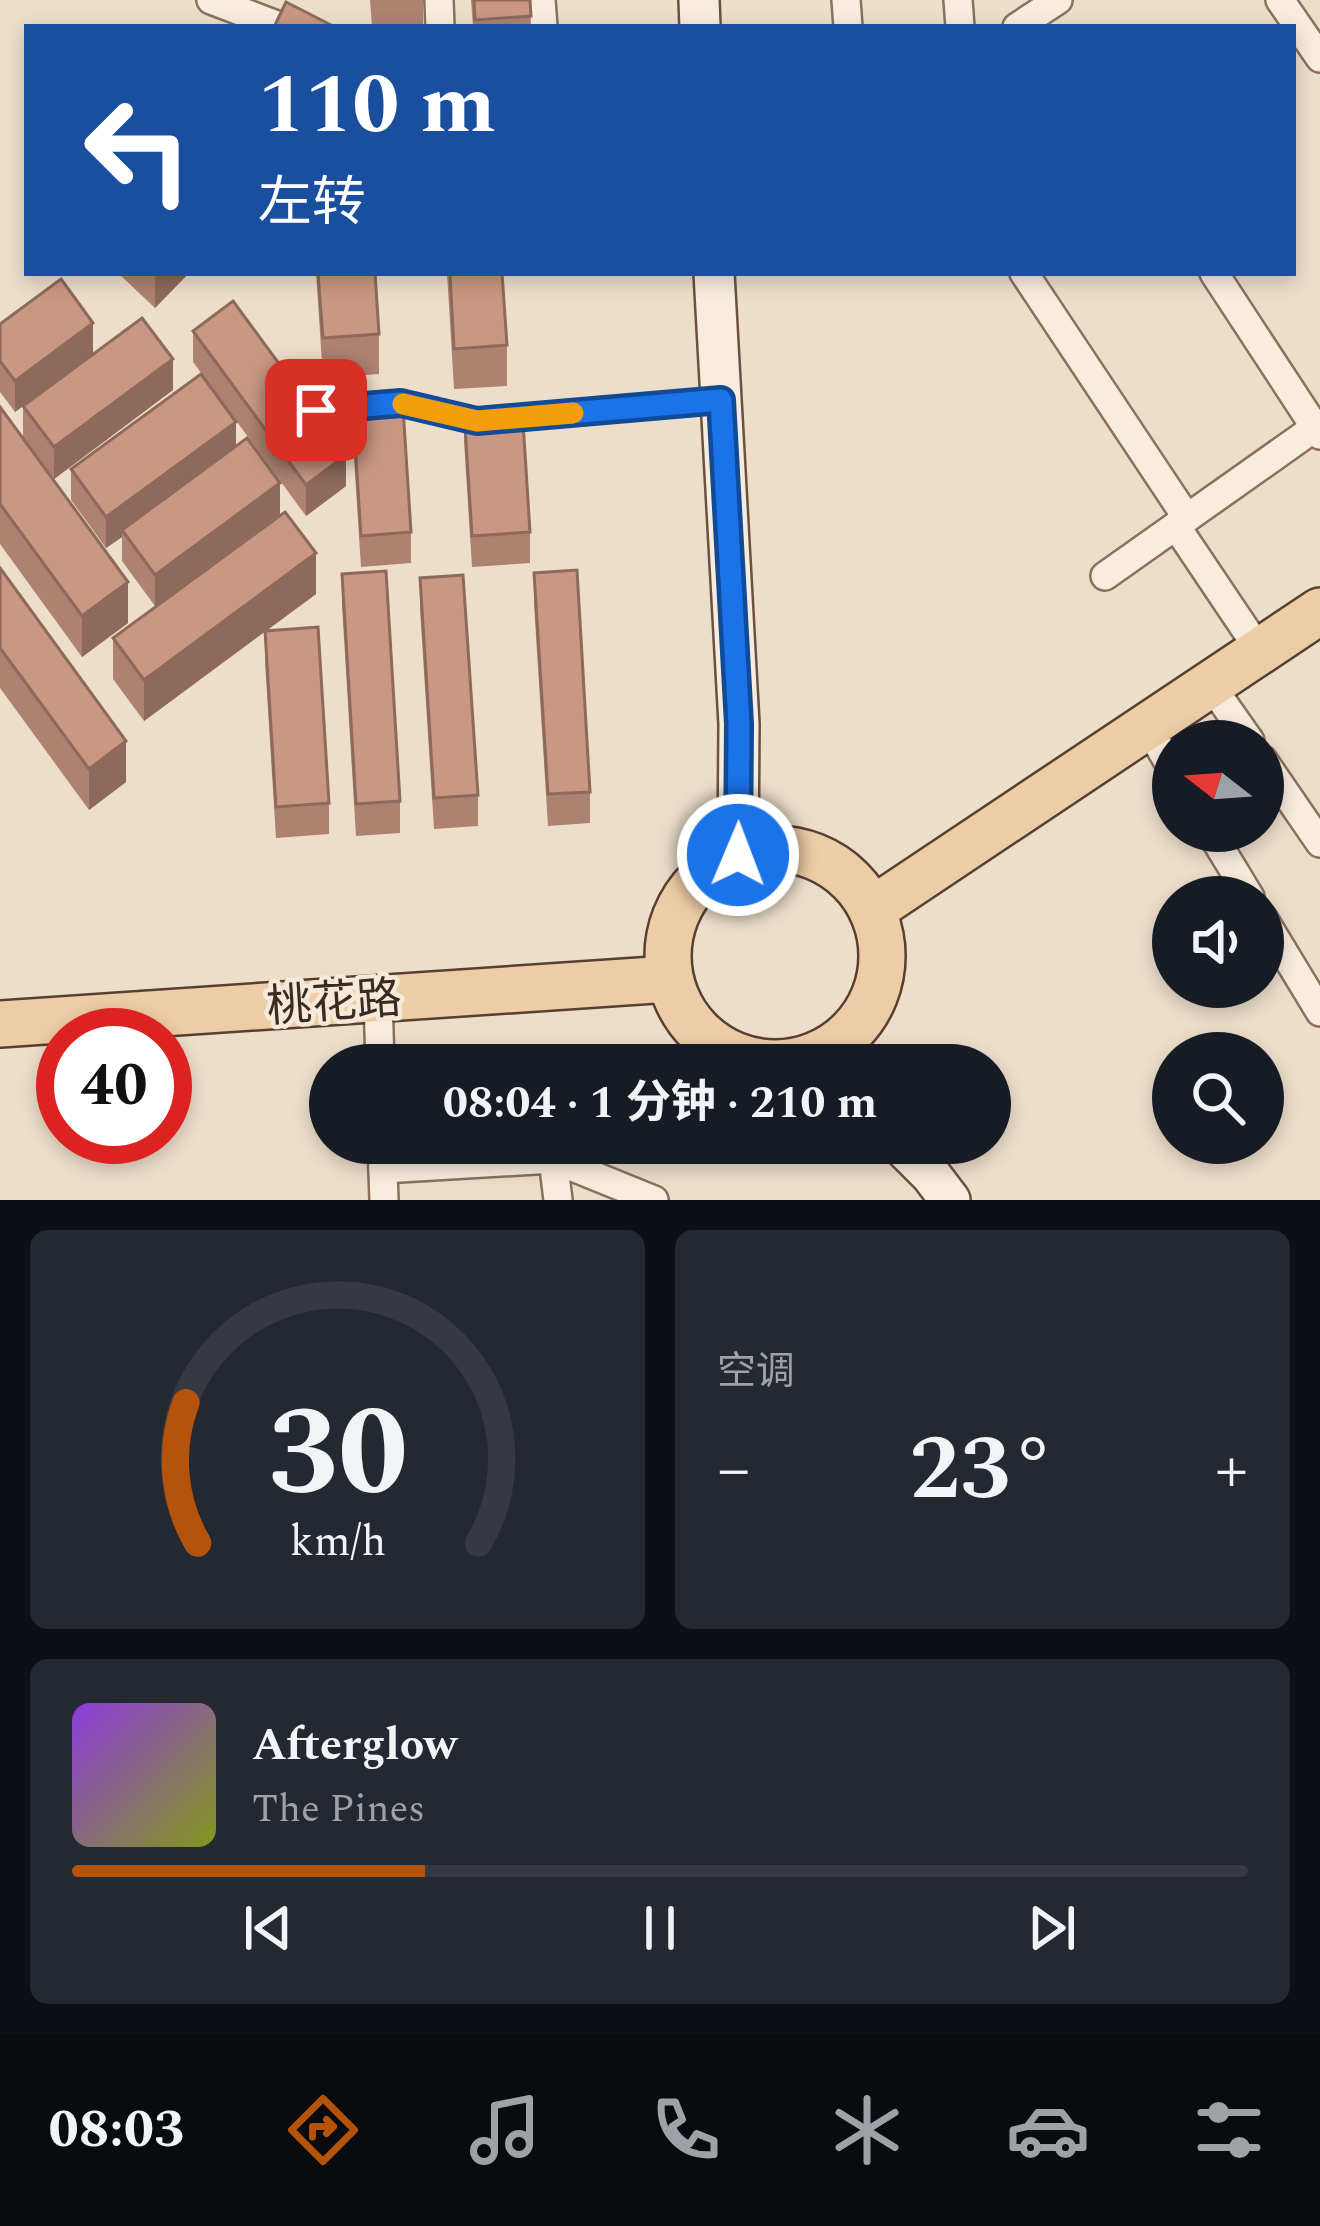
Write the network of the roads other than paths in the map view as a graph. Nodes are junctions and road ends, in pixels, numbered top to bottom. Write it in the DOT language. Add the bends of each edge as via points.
graph roads {
  1 [pos="212,0"];
  2 [pos="1280,0"];
  3 [pos="274,24"];
  4 [pos="1320,58"];
  5 [pos="714,276"];
  6 [pos="1026,276"];
  7 [pos="1216,276"];
  8 [pos="721,400"];
  9 [pos="316,410"];
  10 [pos="1318,429"];
  11 [pos="1182,522"];
  12 [pos="1105,576"];
  13 [pos="1320,611"];
  14 [pos="1260,651"];
  15 [pos="1210,684"];
  16 [pos="1235,720"];
  17 [pos="1147,726"];
  18 [pos="1152,734"];
  19 [pos="1284,783"];
  20 [pos="1312,813"];
  21 [pos="1320,843"];
  22 [pos="738,855"];
  23 [pos="872,910"];
  24 [pos="1284,953"];
  25 [pos="669,979"];
  26 [pos="378,998"];
  27 [pos="1320,1012"];
  28 [pos="0,1024"];
  29 [pos="379,1044"];
  30 [pos="715,1044"];
  31 [pos="838,1044"];
  32 [pos="383,1164"];
  33 [pos="554,1164"];
  34 [pos="565,1164"];
  35 [pos="921,1164"];
  36 [pos="384,1200"];
  37 [pos="558,1200"];
  38 [pos="654,1200"];
  39 [pos="950,1200"];
  1 -- 3 [label="street"];
  2 -- 4 [label="street"];
  5 -- 8 [label="street"];
  6 -- 11 [label="street"];
  7 -- 10 [label="street"];
  8 -- 9 [label="lane" via="477,421 401,403"];
  8 -- 22 [label="street"];
  10 -- 11 [label="street"];
  11 -- 12 [label="street"];
  11 -- 14 [label="street"];
  13 -- 14 [label="main road"];
  14 -- 15 [label="main road"];
  15 -- 16 [label="street"];
  15 -- 17 [label="main road"];
  17 -- 18 [label="street"];
  17 -- 23 [label="main road"];
  19 -- 20 [label="street"];
  20 -- 21 [label="street"];
  22 -- 23 [label="main road" via="773,848 810,854 850,879"];
  22 -- 25 [label="main road" via="706,874 676,913"];
  23 -- 31 [label="main road" via="881,968 871,1004"];
  24 -- 27 [label="street"];
  25 -- 26 [label="main road, 桃花路"];
  25 -- 30 [label="main road" via="683,1013"];
  26 -- 28 [label="main road, 桃花路"];
  26 -- 29 [label="street"];
  32 -- 36 [label="street"];
  33 -- 37 [label="street"];
  34 -- 38 [label="street"];
  35 -- 39 [label="street"];
}
